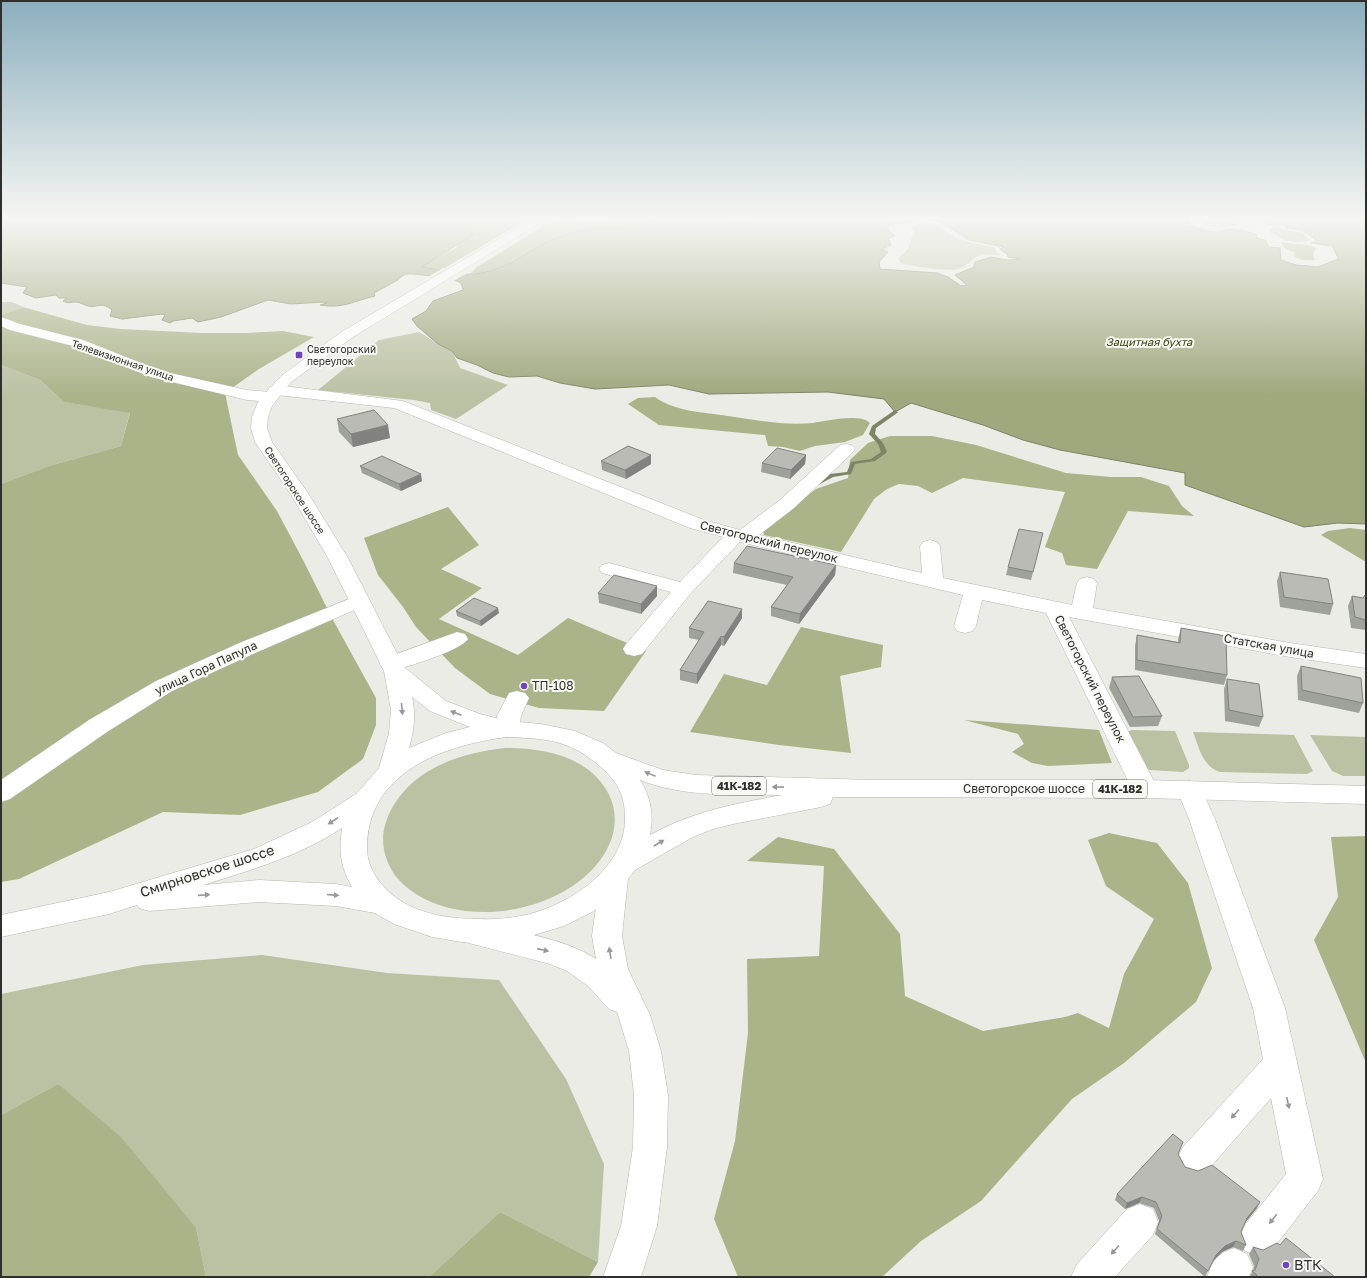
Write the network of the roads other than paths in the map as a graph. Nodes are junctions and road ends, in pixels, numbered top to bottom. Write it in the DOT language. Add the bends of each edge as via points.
graph roads {
  1 [pos="441,279"];
  2 [pos="1,321"];
  3 [pos="273,394"];
  4 [pos="846,449"];
  5 [pos="740,536"];
  6 [pos="930,546"];
  7 [pos="610,569"];
  8 [pos="934,582"];
  9 [pos="1087,583"];
  10 [pos="684,589"];
  11 [pos="974,592"];
  12 [pos="359,601"];
  13 [pos="1054,608"];
  14 [pos="1081,613"];
  15 [pos="965,626"];
  16 [pos="457,639"];
  17 [pos="634,649"];
  18 [pos="1366,661"];
  19 [pos="393,667"];
  20 [pos="517,698"];
  21 [pos="507,729"];
  22 [pos="608,758"];
  23 [pos="390,772"];
  24 [pos="873,789"];
  25 [pos="1145,789"];
  26 [pos="1190,790"];
  27 [pos="1,793"];
  28 [pos="1366,795"];
  29 [pos="365,800"];
  30 [pos="619,871"];
  31 [pos="109,903"];
  32 [pos="383,903"];
  33 [pos="1,926"];
  34 [pos="464,932"];
  35 [pos="634,1015"];
  36 [pos="1280,1064"];
  37 [pos="1195,1159"];
  38 [pos="1140,1222"];
  39 [pos="1258,1238"];
  40 [pos="622,1277"];
  41 [pos="1090,1277"];
  1 -- 3 [label="main road, Светогорское шоссе" via="348,334 286,379"];
  2 -- 3 [label="main road, Телевизионная улица" via="78,343 156,374 247,395"];
  3 -- 5 [label="main road, Светогорский переулок" via="397,404 697,524"];
  3 -- 12 [label="main road, Светогорское шоссе" via="264,405 260,417 264,442 303,498 338,558"];
  4 -- 5 [label="main road" via="787,504"];
  5 -- 8 [label="main road, Светогорский переулок"];
  5 -- 10 [label="main road"];
  6 -- 8 [label="main road"];
  7 -- 10 [label="main road"];
  8 -- 11 [label="main road, Светогорский переулок"];
  9 -- 14 [label="main road"];
  10 -- 17 [label="main road"];
  11 -- 13 [label="main road, Светогорский переулок"];
  11 -- 15 [label="main road"];
  12 -- 19 [label="main road, Светогорское шоссе"];
  12 -- 27 [label="main road, улица Гора Папула" via="164,686 98,726"];
  13 -- 14 [label="main road, Статская улица"];
  13 -- 25 [label="main road, Светогорский переулок"];
  14 -- 18 [label="main road, Статская улица"];
  16 -- 19 [label="main road"];
  21 -- 19 [label="main road, Светогорское шоссе, one-way" via="473,720 438,706"];
  19 -- 23 [label="main road, Светогорское шоссе, one-way" via="402,718 401,733"];
  20 -- 21 [label="main road" via="509,716"];
  21 -- 22 [label="main road" via="561,735 592,747"];
  21 -- 23 [label="main road" via="485,731 443,742 406,760"];
  24 -- 22 [label="main road, Светогорское шоссе / 41К-182, one-way" via="696,784 659,778"];
  22 -- 30 [label="main road" via="622,770 631,784 638,801 640,816 634,847"];
  23 -- 29 [label="main road"];
  24 -- 25 [label="main road, Светогорское шоссе / 41К-182"];
  30 -- 24 [label="main road, Светогорское шоссе / 41К-182, one-way" via="664,840 703,822 745,811"];
  25 -- 26 [label="main road, Светогорское шоссе / 41К-182"];
  26 -- 28 [label="main road, Светогорское шоссе / 41К-182"];
  26 -- 36 [label="main road" via="1269,1008"];
  29 -- 31 [label="main road, Смирновское шоссе, one-way" via="321,829 263,856"];
  29 -- 32 [label="main road" via="357,817 353,854 358,871 368,888"];
  30 -- 34 [label="main road" via="598,892 560,915 537,924 513,929"];
  35 -- 30 [label="main road, one-way" via="612,970 607,936"];
  31 -- 32 [label="main road, Смирновское шоссе, one-way" via="259,891 336,895"];
  31 -- 33 [label="main road, Смирновское шоссе"];
  32 -- 34 [label="main road" via="418,923"];
  34 -- 35 [label="main road, one-way" via="554,953 578,962 599,977"];
  35 -- 40 [label="main road" via="645,1051 651,1095 650,1147 639,1226"];
  36 -- 37 [label="main road, one-way"];
  36 -- 39 [label="main road, one-way" via="1305,1179"];
  38 -- 41 [label="main road, one-way"];
}
